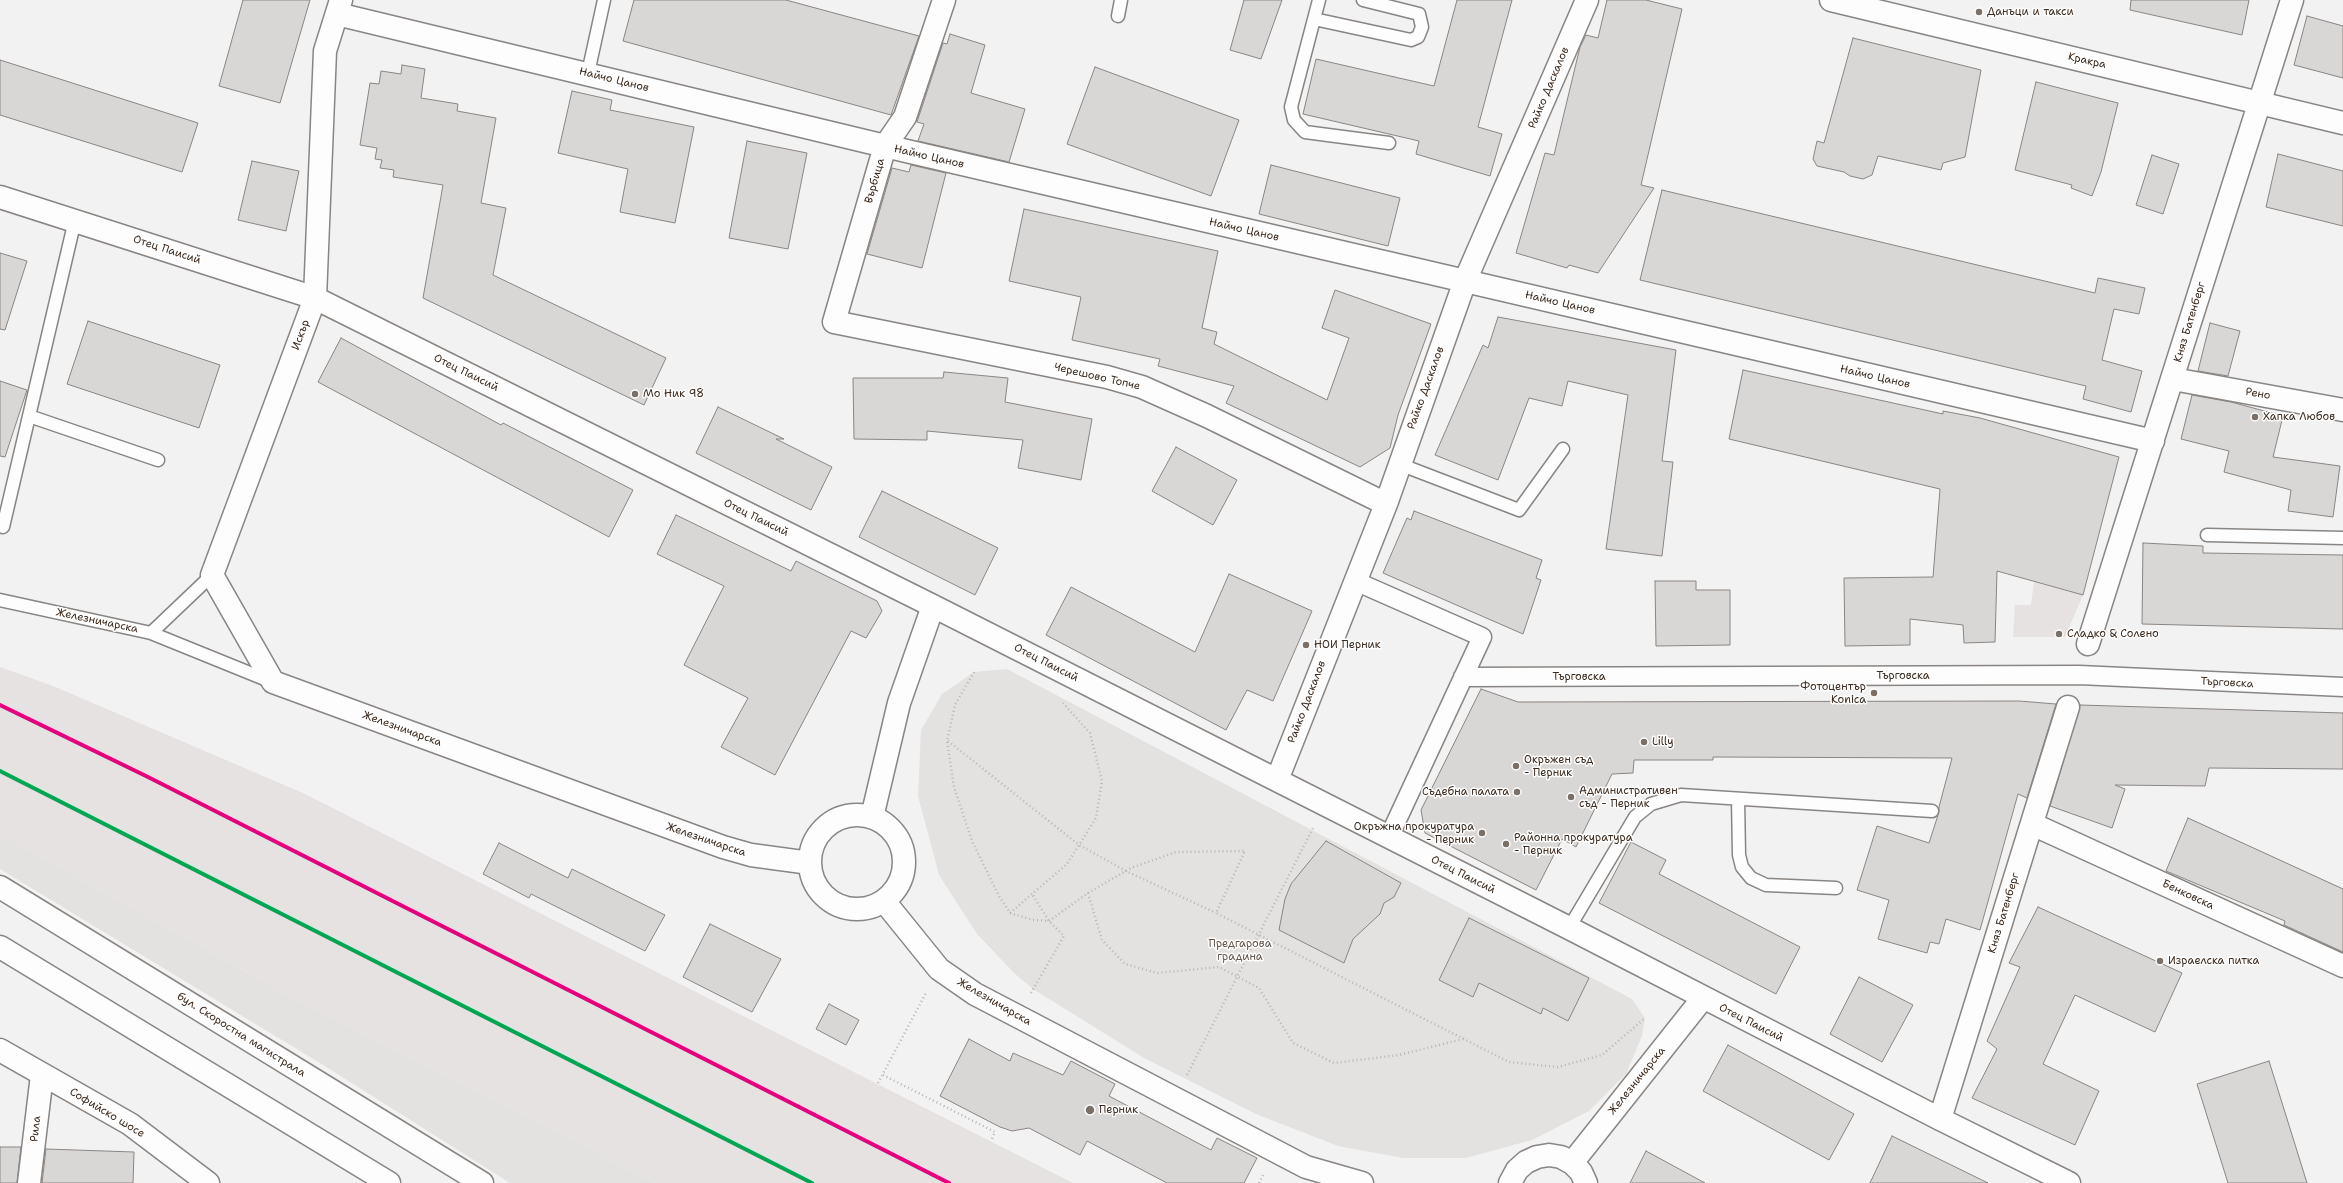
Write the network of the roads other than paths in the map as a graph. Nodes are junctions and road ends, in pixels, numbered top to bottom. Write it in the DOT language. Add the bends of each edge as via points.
graph roads {
  1 [pos="604,0"];
  2 [pos="944,0"];
  3 [pos="1121,0"];
  4 [pos="1319,0"];
  5 [pos="1363,0"];
  6 [pos="1587,0"];
  7 [pos="1831,0"];
  8 [pos="2292,0"];
  9 [pos="339,7"];
  10 [pos="1118,16"];
  11 [pos="1314,18"];
  12 [pos="588,73"];
  13 [pos="2259,103"];
  14 [pos="2343,123"];
  15 [pos="1389,143"];
  16 [pos="885,146"];
  17 [pos="0,197"];
  18 [pos="75,220"];
  19 [pos="1465,281"];
  20 [pos="315,298"];
  21 [pos="834,322"];
  22 [pos="2172,379"];
  23 [pos="2343,410"];
  24 [pos="29,416"];
  25 [pos="2153,441"];
  26 [pos="1563,449"];
  27 [pos="158,460"];
  28 [pos="1399,464"];
  29 [pos="1386,504"];
  30 [pos="3,527"];
  31 [pos="2207,535"];
  32 [pos="2343,538"];
  33 [pos="212,575"];
  34 [pos="1355,581"];
  35 [pos="0,600"];
  36 [pos="933,606"];
  37 [pos="151,633"];
  38 [pos="2088,644"];
  39 [pos="1463,677"];
  40 [pos="273,682"];
  41 [pos="2343,687"];
  42 [pos="2068,707"];
  43 [pos="1277,780"];
  44 [pos="1738,799"];
  45 [pos="1932,811"];
  46 [pos="872,817"];
  47 [pos="2032,824"];
  48 [pos="1389,837"];
  49 [pos="810,863"];
  50 [pos="0,887"];
  51 [pos="1836,888"];
  52 [pos="884,901"];
  53 [pos="1569,928"];
  54 [pos="0,947"];
  55 [pos="2343,966"];
  56 [pos="1703,998"];
  57 [pos="0,1050"];
  58 [pos="42,1075"];
  59 [pos="1940,1120"];
  60 [pos="1572,1163"];
  61 [pos="29,1183"];
  62 [pos="208,1183"];
  63 [pos="389,1183"];
  64 [pos="482,1183"];
  65 [pos="1362,1183"];
  66 [pos="1510,1183"];
  67 [pos="1586,1183"];
  68 [pos="2069,1183"];
  1 -- 12 [label="lane"];
  2 -- 16 [label="main road, Върбица" via="905,117"];
  3 -- 10 [label="lane"];
  4 -- 11 [label="lane"];
  5 -- 11 [label="lane" via="1419,14 1422,27 1418,37 1411,40"];
  6 -- 19 [label="main road, Райко Даскалов"];
  7 -- 13 [label="main road, Кракра"];
  8 -- 13 [label="main road, Княз Батенберг"];
  9 -- 12 [label="main road, Найчо Цанов"];
  9 -- 20 [label="main road, Искър" via="325,52"];
  11 -- 15 [label="lane" via="1291,107 1294,120 1305,132"];
  12 -- 16 [label="main road, Найчо Цанов"];
  13 -- 14 [label="main road, Кракра"];
  13 -- 22 [label="main road, Княз Батенберг"];
  16 -- 19 [label="main road, Найчо Цанов"];
  16 -- 21 [label="main road, Върбица"];
  17 -- 18 [label="main road, Отец Паисий"];
  18 -- 20 [label="main road, Отец Паисий"];
  18 -- 24 [label="lane"];
  19 -- 25 [label="main road, Найчо Цанов"];
  19 -- 28 [label="main road, Райко Даскалов"];
  20 -- 33 [label="main road, Искър"];
  20 -- 36 [label="main road, Отец Паисий"];
  21 -- 29 [label="main road, Черешово Топче" via="1107,377 1142,387"];
  22 -- 23 [label="main road, Рено"];
  22 -- 25 [label="main road, Княз Батенберг"];
  24 -- 27 [label="lane"];
  24 -- 30 [label="lane"];
  25 -- 38 [label="main road, Княз Батенберг"];
  26 -- 28 [label="lane" via="1519,510"];
  28 -- 29 [label="main road, Райко Даскалов"];
  29 -- 34 [label="main road, Райко Даскалов"];
  31 -- 32 [label="lane"];
  33 -- 37 [label="lane, Искър"];
  33 -- 40 [label="main road"];
  34 -- 39 [label="street" via="1482,637"];
  34 -- 43 [label="main road, Райко Даскалов"];
  35 -- 37 [label="lane, Железничарска"];
  36 -- 43 [label="main road, Отец Паисий"];
  36 -- 46 [label="main road" via="900,703"];
  37 -- 40 [label="lane, Железничарска"];
  39 -- 41 [label="street, Търговска" via="2078,675"];
  39 -- 48 [label="street"];
  40 -- 49 [label="main road, Железничарска" via="723,847 751,855"];
  42 -- 47 [label="main road, Княз Батенберг"];
  43 -- 48 [label="main road, Отец Паисий"];
  44 -- 45 [label="lane"];
  44 -- 51 [label="lane" via="1739,855 1742,867 1751,878 1766,885"];
  44 -- 53 [label="lane" via="1681,795 1651,804 1634,818"];
  46 -- 49 [label="main road" via="850,815 829,824 815,841"];
  46 -- 52 [label="main road" via="893,831 904,855 900,881 894,892"];
  47 -- 55 [label="main road, Бенковска"];
  47 -- 59 [label="main road, Княз Батенберг"];
  48 -- 53 [label="main road, Отец Паисий"];
  49 -- 52 [label="main road" via="818,886 836,904 860,909"];
  50 -- 64 [label="main road, бул. Скоростна магистрала"];
  52 -- 65 [label="main road, Железничарска" via="938,969 975,994 1306,1167"];
  53 -- 56 [label="main road, Отец Паисий"];
  54 -- 63 [label="main road"];
  56 -- 59 [label="main road, Отец Паисий"];
  56 -- 60 [label="main road, Железничарска"];
  57 -- 58 [label="main road, Софийско шосе"];
  58 -- 61 [label="main road, Рила"];
  58 -- 62 [label="main road, Софийско шосе" via="130,1124"];
  59 -- 68 [label="main road, Отец Паисий"];
  60 -- 66 [label="main road" via="1561,1157 1537,1157 1517,1170"];
  60 -- 67 [label="main road" via="1581,1172"];
}
